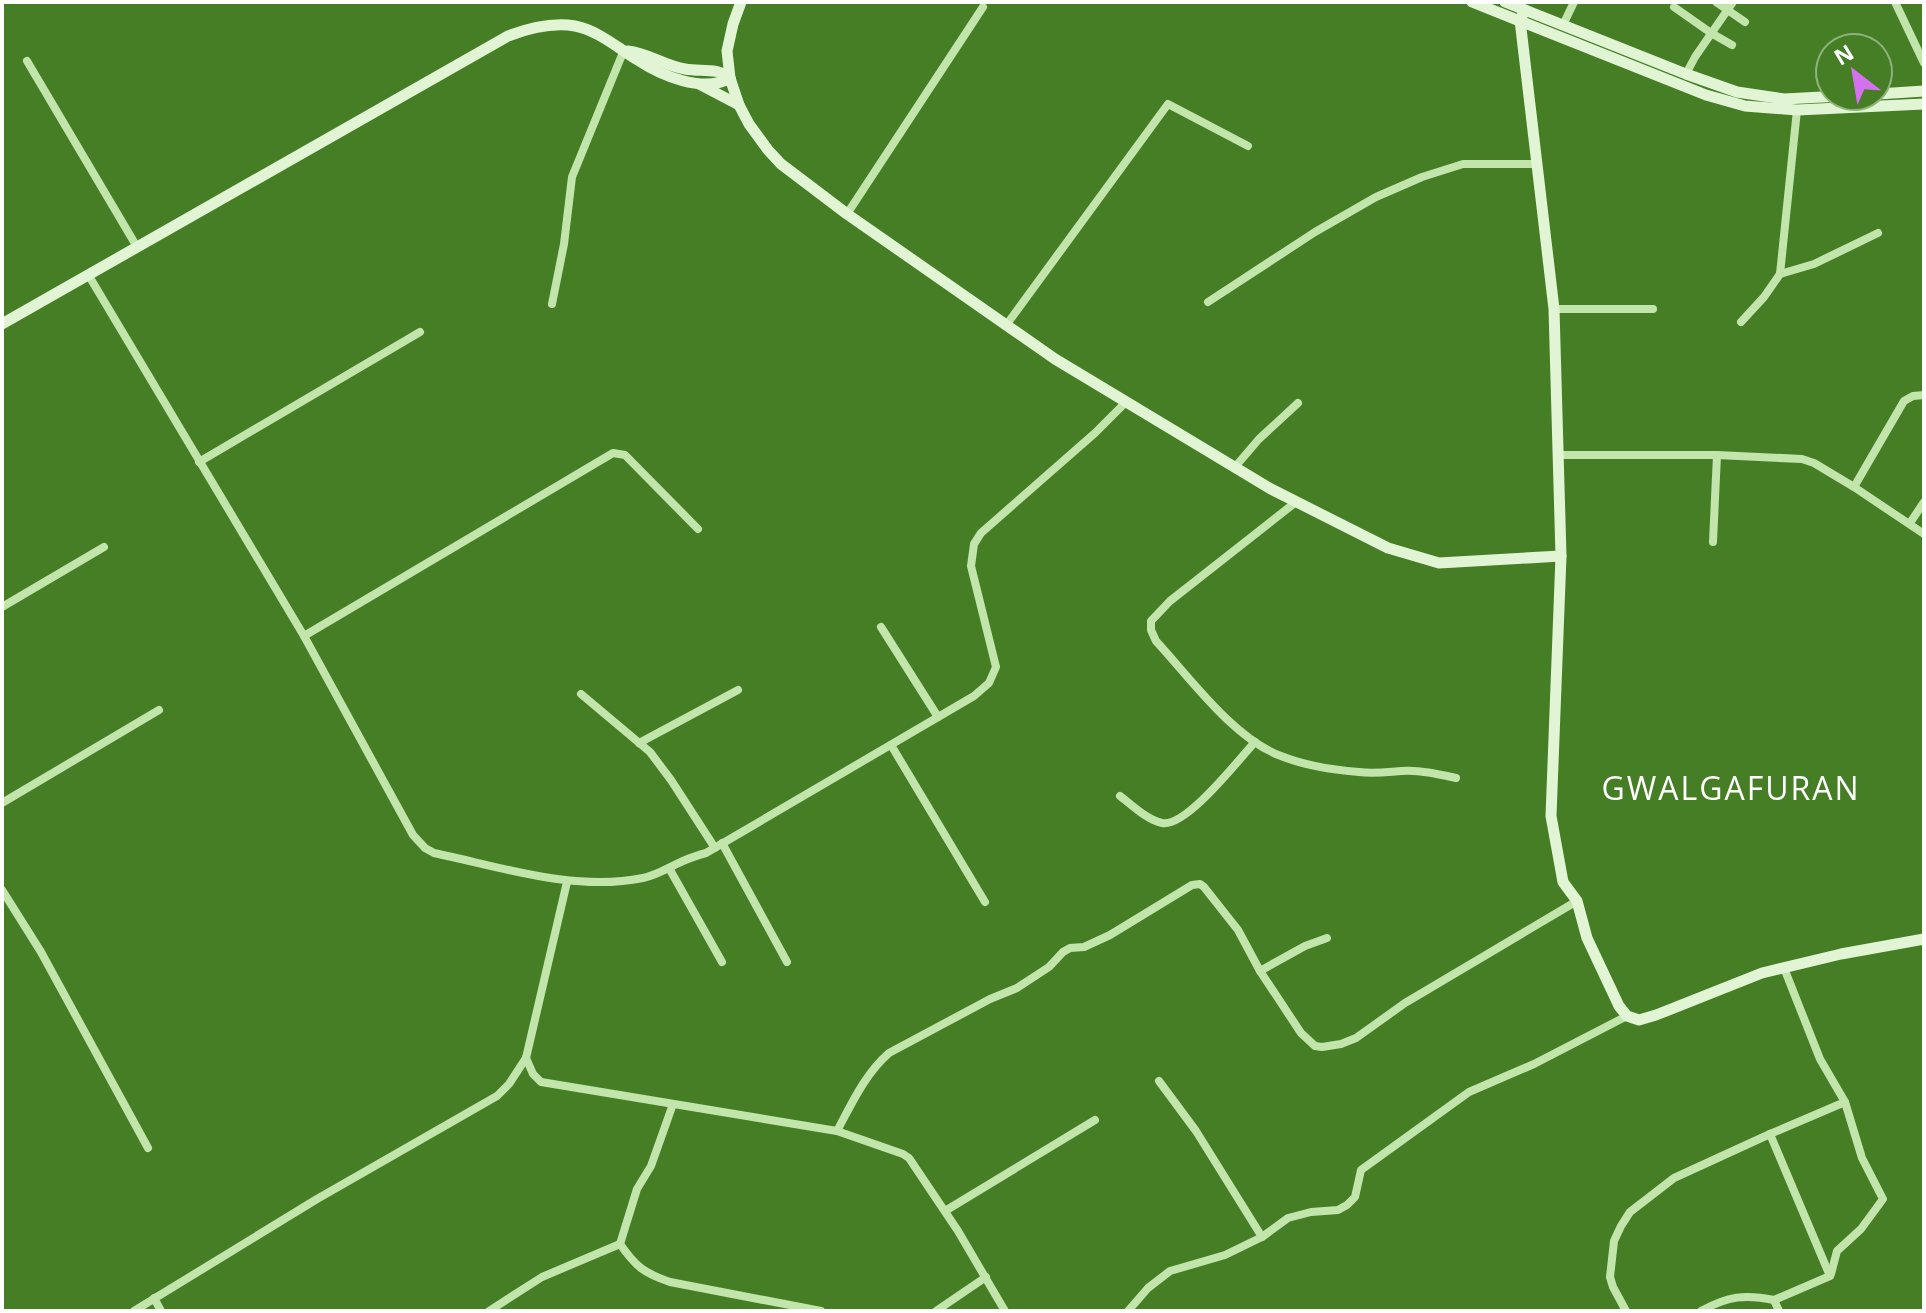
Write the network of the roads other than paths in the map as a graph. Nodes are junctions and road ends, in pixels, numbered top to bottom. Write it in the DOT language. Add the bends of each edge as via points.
graph roads {
  1 [pos="741,2"];
  2 [pos="1472,2"];
  3 [pos="1505,2"];
  4 [pos="1574,2"];
  5 [pos="1716,2"];
  6 [pos="1895,2"];
  7 [pos="1730,6"];
  8 [pos="983,7"];
  9 [pos="1674,7"];
  10 [pos="1522,15"];
  11 [pos="1745,22"];
  12 [pos="1563,25"];
  13 [pos="1711,33"];
  14 [pos="1732,45"];
  15 [pos="624,50"];
  16 [pos="727,51"];
  17 [pos="27,61"];
  18 [pos="1924,63"];
  19 [pos="702,70"];
  20 [pos="1686,74"];
  21 [pos="730,78"];
  22 [pos="699,84"];
  23 [pos="1924,91"];
  24 [pos="1894,93"];
  25 [pos="1814,97"];
  26 [pos="1924,104"];
  27 [pos="739,105"];
  28 [pos="1797,110"];
  29 [pos="1248,146"];
  30 [pos="1538,164"];
  31 [pos="847,214"];
  32 [pos="1878,233"];
  33 [pos="137,247"];
  34 [pos="1780,274"];
  35 [pos="89,276"];
  36 [pos="1208,302"];
  37 [pos="552,304"];
  38 [pos="1554,309"];
  39 [pos="1653,309"];
  40 [pos="1741,322"];
  41 [pos="2,324"];
  42 [pos="1007,324"];
  43 [pos="420,332"];
  44 [pos="1924,395"];
  45 [pos="1125,403"];
  46 [pos="1298,403"];
  47 [pos="1558,455"];
  48 [pos="1717,455"];
  49 [pos="199,462"];
  50 [pos="1235,467"];
  51 [pos="1854,487"];
  52 [pos="1296,502"];
  53 [pos="1924,502"];
  54 [pos="1910,523"];
  55 [pos="698,529"];
  56 [pos="1924,534"];
  57 [pos="1713,542"];
  58 [pos="104,547"];
  59 [pos="1561,556"];
  60 [pos="2,607"];
  61 [pos="881,627"];
  62 [pos="304,636"];
  63 [pos="738,690"];
  64 [pos="581,694"];
  65 [pos="159,710"];
  66 [pos="938,717"];
  67 [pos="1255,742"];
  68 [pos="639,743"];
  69 [pos="891,745"];
  70 [pos="1456,778"];
  71 [pos="1120,796"];
  72 [pos="2,803"];
  73 [pos="718,846"];
  74 [pos="669,868"];
  75 [pos="567,882"];
  76 [pos="2,890"];
  77 [pos="1577,901"];
  78 [pos="985,902"];
  79 [pos="1327,938"];
  80 [pos="1924,939"];
  81 [pos="722,962"];
  82 [pos="787,962"];
  83 [pos="1784,968"];
  84 [pos="1260,971"];
  85 [pos="1627,1016"];
  86 [pos="526,1058"];
  87 [pos="1159,1081"];
  88 [pos="1845,1102"];
  89 [pos="673,1104"];
  90 [pos="1095,1120"];
  91 [pos="837,1131"];
  92 [pos="1770,1134"];
  93 [pos="148,1148"];
  94 [pos="945,1211"];
  95 [pos="1262,1237"];
  96 [pos="620,1244"];
  97 [pos="1830,1276"];
  98 [pos="986,1277"];
  99 [pos="154,1298"];
  100 [pos="1774,1300"];
  101 [pos="134,1311"];
  102 [pos="161,1311"];
  103 [pos="489,1311"];
  104 [pos="821,1311"];
  105 [pos="936,1311"];
  106 [pos="1005,1311"];
  107 [pos="1128,1311"];
  108 [pos="1626,1311"];
  109 [pos="1701,1311"];
  110 [pos="1779,1311"];
  1 -- 16 [label="street"];
  2 -- 10 [label="street"];
  3 -- 10 [label="street"];
  4 -- 12 [label="street"];
  5 -- 7 [label="street"];
  6 -- 18 [label="street"];
  7 -- 11 [label="street"];
  7 -- 13 [label="street"];
  8 -- 31 [label="street"];
  9 -- 13 [label="street"];
  10 -- 12 [label="street"];
  10 -- 28 [label="street" via="1706,95 1745,106"];
  10 -- 30 [label="street"];
  12 -- 20 [label="street"];
  13 -- 14 [label="street"];
  13 -- 20 [label="street"];
  15 -- 19 [label="street" via="677,68"];
  15 -- 22 [label="street" via="677,79"];
  15 -- 33 [label="street" via="577,26 522,30"];
  15 -- 37 [label="street" via="572,177"];
  16 -- 19 [label="street"];
  16 -- 21 [label="street"];
  17 -- 33 [label="street"];
  19 -- 21 [label="street"];
  20 -- 25 [label="street" via="1737,92"];
  21 -- 22 [label="street"];
  21 -- 27 [label="street"];
  22 -- 27 [label="street"];
  23 -- 24 [label="street"];
  26 -- 28 [label="street"];
  27 -- 31 [label="street" via="781,164"];
  28 -- 34 [label="street"];
  29 -- 42 [label="street" via="1168,104"];
  30 -- 36 [label="street" via="1463,164 1422,177 1327,225"];
  30 -- 38 [label="street"];
  31 -- 42 [label="street"];
  32 -- 34 [label="street"];
  33 -- 35 [label="street"];
  34 -- 40 [label="street"];
  35 -- 41 [label="street"];
  35 -- 49 [label="street"];
  38 -- 39 [label="street"];
  38 -- 47 [label="street"];
  42 -- 45 [label="street"];
  43 -- 49 [label="street"];
  44 -- 51 [label="street" via="1904,401"];
  45 -- 50 [label="street"];
  45 -- 66 [label="street" via="974,544 971,566 996,667 986,687"];
  46 -- 50 [label="street"];
  47 -- 48 [label="street"];
  47 -- 59 [label="street"];
  48 -- 51 [label="street" via="1802,459"];
  48 -- 57 [label="street"];
  49 -- 62 [label="street"];
  50 -- 52 [label="street"];
  51 -- 54 [label="street"];
  52 -- 59 [label="street" via="1388,548 1439,563"];
  52 -- 67 [label="street" via="1151,621 1156,641"];
  53 -- 54 [label="street"];
  54 -- 56 [label="street"];
  55 -- 62 [label="street" via="625,455 613,453"];
  58 -- 60 [label="street"];
  59 -- 77 [label="street" via="1551,816 1563,882"];
  61 -- 66 [label="street"];
  62 -- 75 [label="street" via="425,848"];
  63 -- 68 [label="street"];
  64 -- 68 [label="street"];
  65 -- 72 [label="street"];
  66 -- 69 [label="street"];
  67 -- 70 [label="street" via="1281,756 1329,769"];
  67 -- 71 [label="street" via="1199,804 1173,823 1155,820"];
  68 -- 73 [label="street"];
  69 -- 73 [label="street"];
  69 -- 78 [label="street"];
  73 -- 74 [label="street"];
  73 -- 82 [label="street"];
  74 -- 75 [label="street" via="628,880"];
  74 -- 81 [label="street"];
  75 -- 86 [label="street"];
  76 -- 93 [label="street"];
  77 -- 84 [label="street" via="1356,1038 1330,1047 1307,1040"];
  77 -- 85 [label="street" via="1587,938"];
  79 -- 84 [label="street"];
  80 -- 83 [label="street"];
  83 -- 85 [label="street" via="1656,1015 1639,1020"];
  83 -- 88 [label="street" via="1820,1059"];
  84 -- 91 [label="street" via="1238,930 1204,887 1192,885 1110,935 1063,952 1017,988 889,1053 860,1087"];
  85 -- 95 [label="street" via="1469,1092 1361,1170 1355,1197 1347,1205 1288,1218"];
  86 -- 89 [label="street" via="541,1082"];
  86 -- 99 [label="street" via="497,1096"];
  87 -- 95 [label="street"];
  88 -- 92 [label="street"];
  88 -- 97 [label="street" via="1862,1158 1883,1199 1837,1251"];
  89 -- 91 [label="street"];
  89 -- 96 [label="street"];
  90 -- 94 [label="street"];
  91 -- 94 [label="street" via="907,1155"];
  92 -- 97 [label="street"];
  92 -- 108 [label="street" via="1674,1178 1630,1212 1614,1241 1610,1277"];
  94 -- 98 [label="street"];
  95 -- 107 [label="street" via="1212,1260 1170,1271"];
  96 -- 103 [label="street" via="542,1277"];
  96 -- 104 [label="street" via="650,1275"];
  97 -- 100 [label="street"];
  98 -- 105 [label="street"];
  98 -- 106 [label="street"];
  99 -- 101 [label="street"];
  99 -- 102 [label="street"];
  100 -- 109 [label="street" via="1738,1296"];
  100 -- 110 [label="street"];
}
